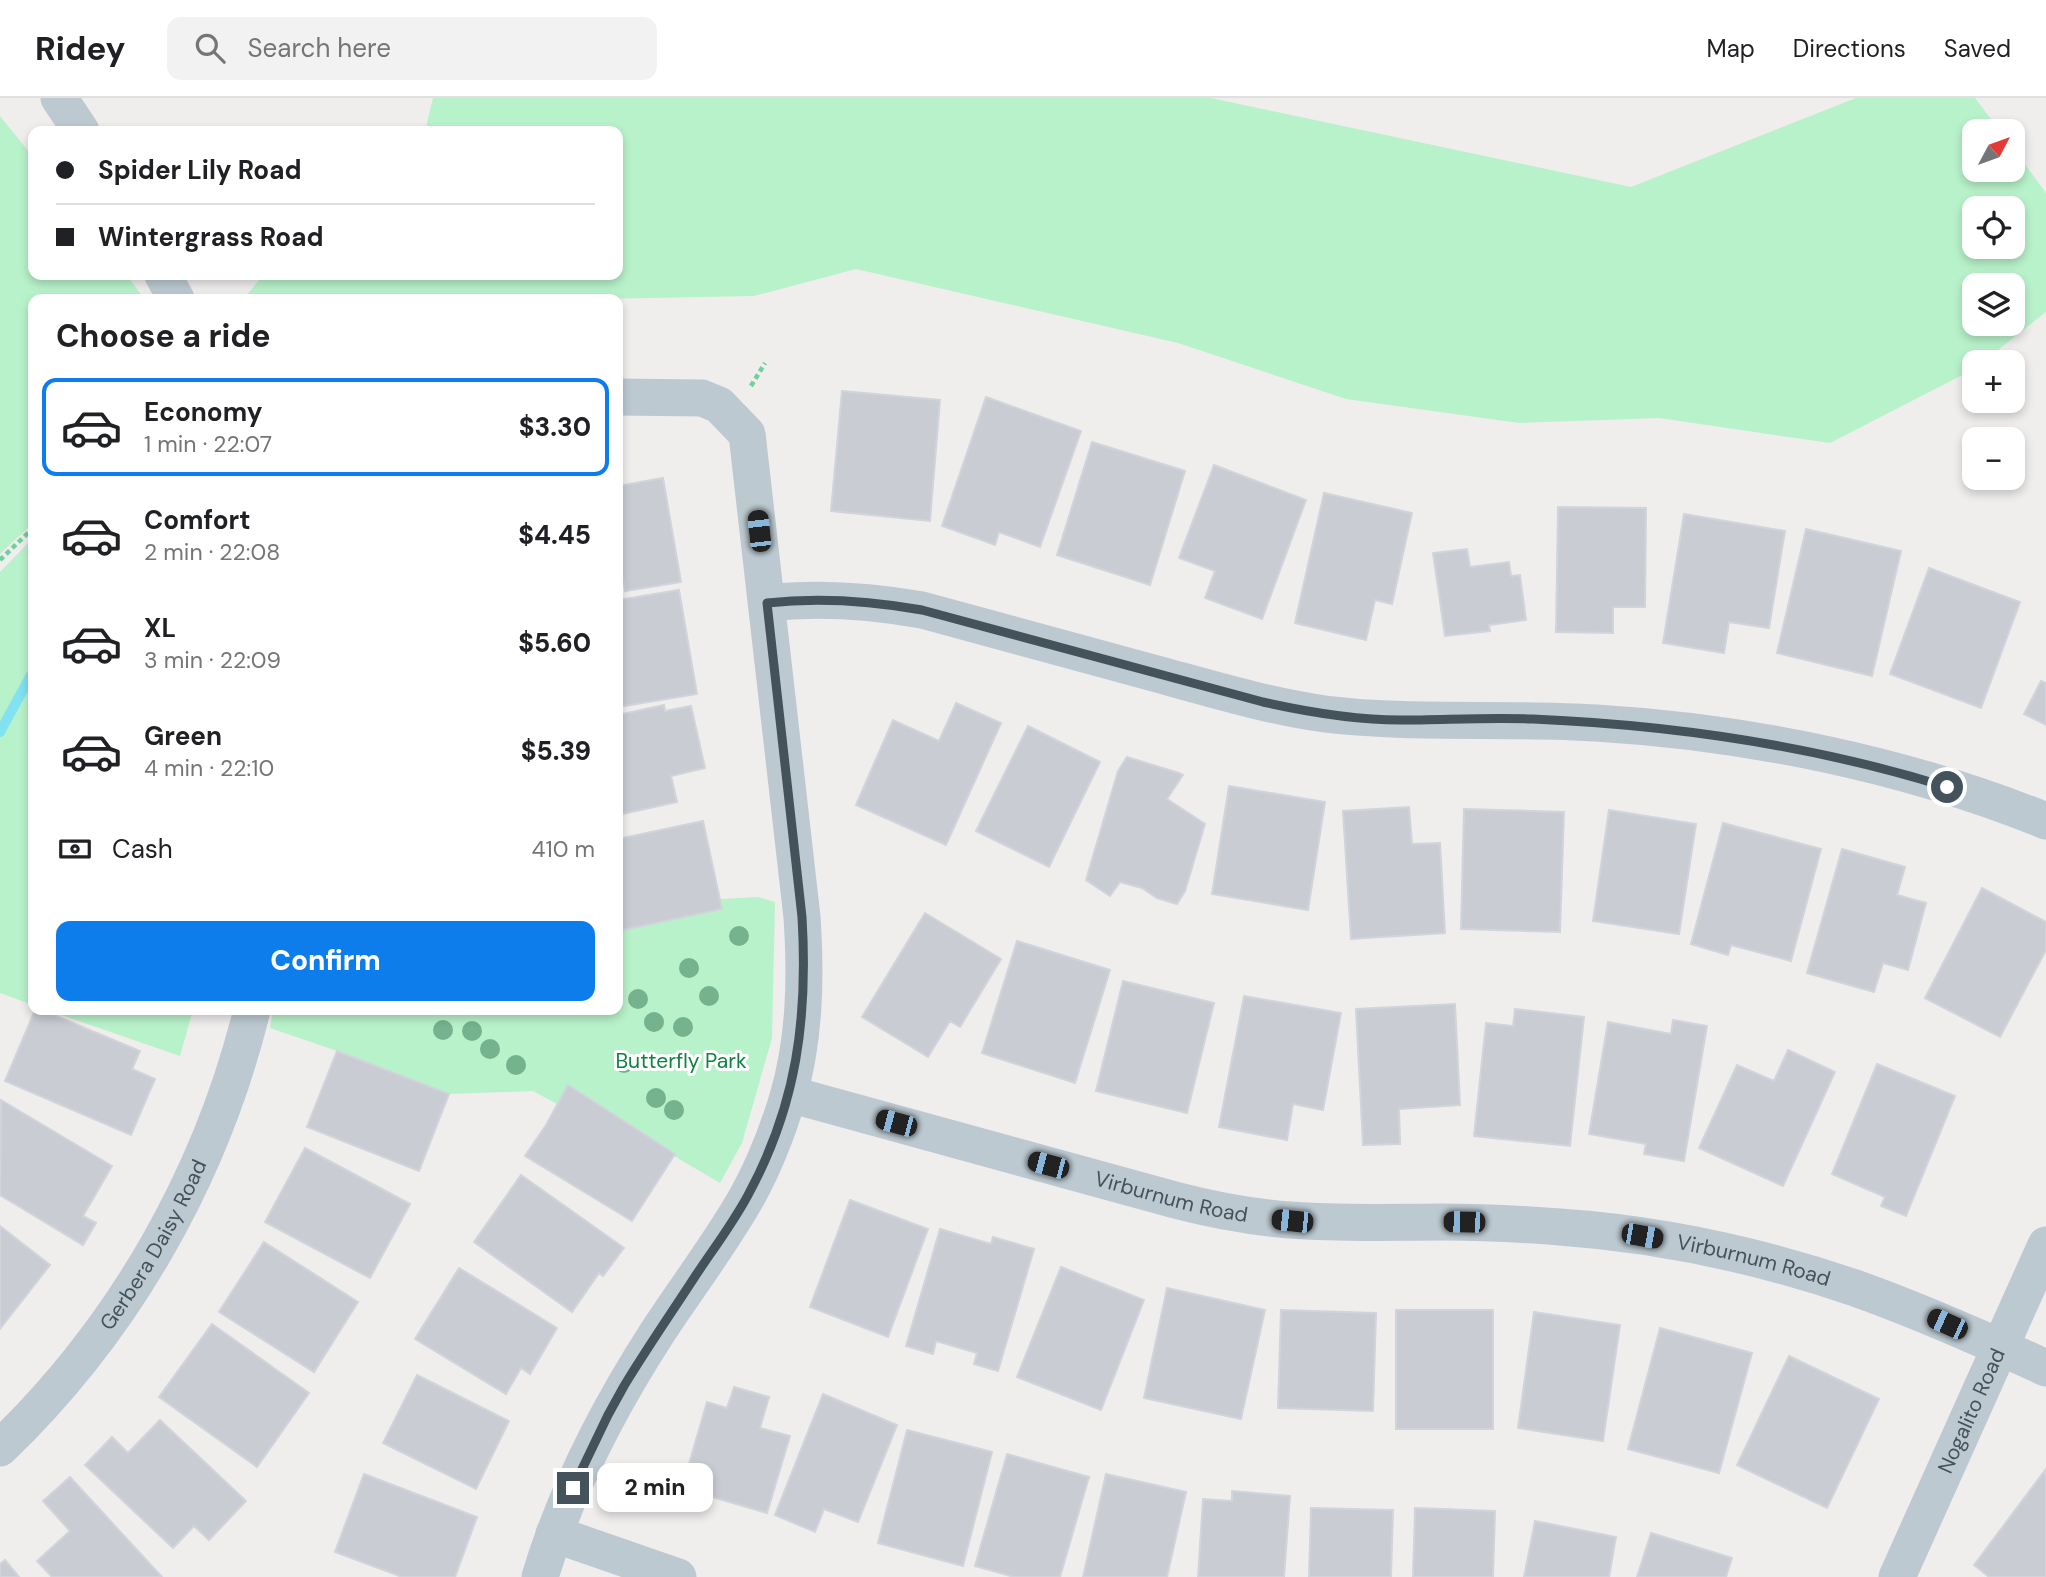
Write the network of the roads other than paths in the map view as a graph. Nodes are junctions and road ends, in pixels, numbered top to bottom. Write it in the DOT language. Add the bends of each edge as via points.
graph roads {
  1 [pos="59,98"];
  2 [pos="78,126"];
  3 [pos="623,397"];
  4 [pos="767,603"];
  5 [pos="2046,821"];
  6 [pos="251,1015"];
  7 [pos="789,1094"];
  8 [pos="2046,1245"];
  9 [pos="2000,1347"];
  10 [pos="2046,1368"];
  11 [pos="0,1448"];
  12 [pos="554,1534"];
  13 [pos="540,1577"];
  14 [pos="678,1577"];
  15 [pos="1897,1577"];
  1 -- 2 [label="street"];
  3 -- 4 [label="street" via="702,398 719,405 747,434"];
  4 -- 5 [label="street" via="851,600 922,610 1263,702 1322,713 1397,720 1598,723 1774,744 1926,780"];
  4 -- 7 [label="street" via="805,965 802,1024"];
  6 -- 11 [label="street, Gerbera Daisy Road" via="216,1126 160,1243 82,1358"];
  7 -- 9 [label="street, Virburnum Road" via="1227,1212 1292,1221 1563,1227 1705,1248 1854,1288"];
  7 -- 12 [label="street" via="749,1193 618,1395"];
  8 -- 9 [label="street, Nogalito Road"];
  9 -- 10 [label="street, Virburnum Road"];
  9 -- 15 [label="street, Nogalito Road"];
  12 -- 13 [label="street"];
  12 -- 14 [label="street"];
}
